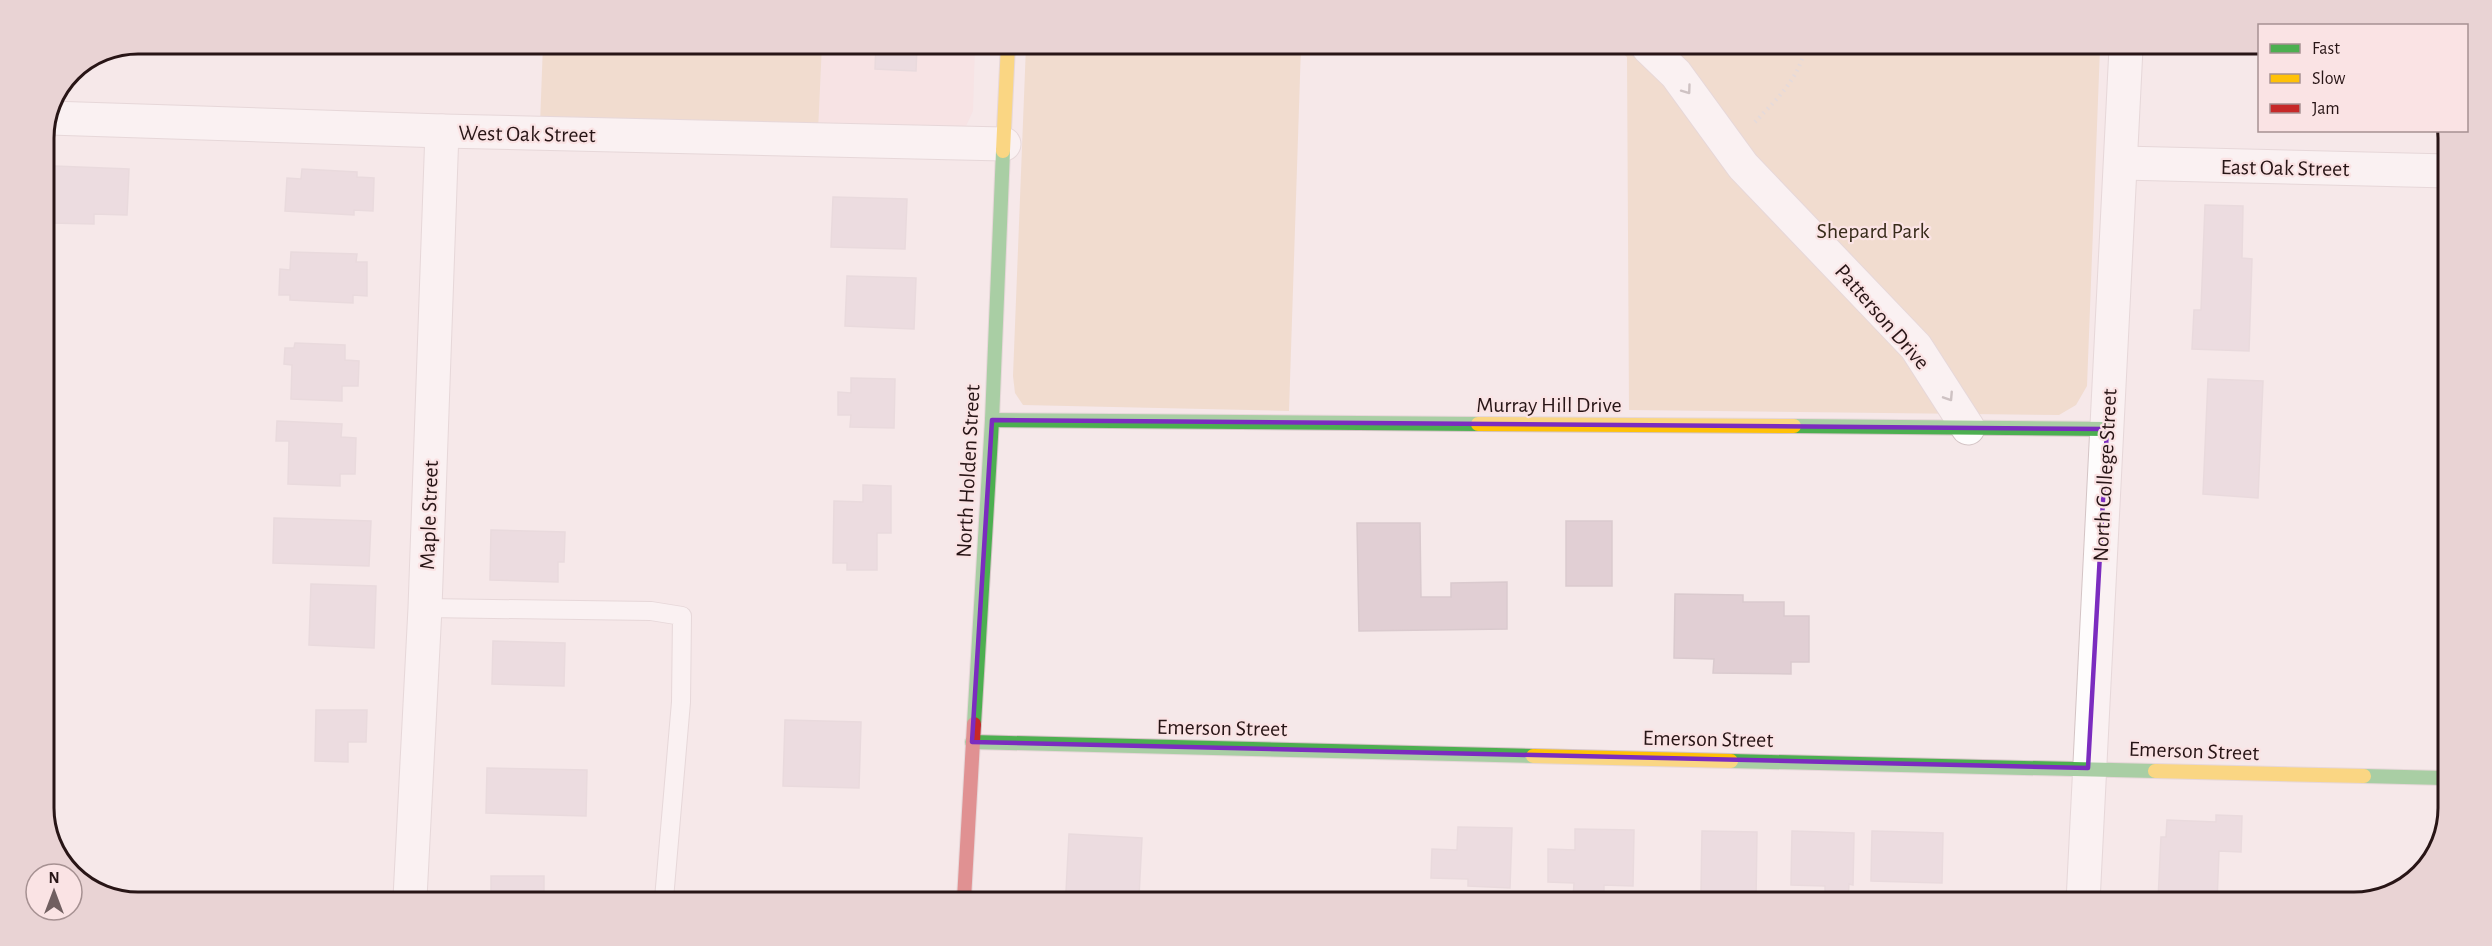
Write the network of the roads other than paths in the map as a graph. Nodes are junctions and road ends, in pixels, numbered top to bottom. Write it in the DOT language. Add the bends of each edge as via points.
graph roads {
  1 [pos="1008,54"];
  2 [pos="1655,54"];
  3 [pos="2126,54"];
  4 [pos="57,118"];
  5 [pos="442,131"];
  6 [pos="1004,144"];
  7 [pos="2122,163"];
  8 [pos="2438,171"];
  9 [pos="992,420"];
  10 [pos="1968,428"];
  11 [pos="2107,429"];
  12 [pos="424,608"];
  13 [pos="972,742"];
  14 [pos="2088,768"];
  15 [pos="2438,778"];
  16 [pos="410,892"];
  17 [pos="665,892"];
  18 [pos="964,892"];
  19 [pos="2083,892"];
  1 -- 6 [label="street, North Holden Street"];
  2 -- 10 [label="street, Patterson Drive, one-way" via="1676,74 1743,166 1916,347"];
  3 -- 7 [label="street, North College Street"];
  4 -- 5 [label="street, West Oak Street"];
  5 -- 6 [label="street, West Oak Street"];
  5 -- 12 [label="street, Maple Street"];
  6 -- 9 [label="street, North Holden Street"];
  7 -- 8 [label="street, East Oak Street"];
  7 -- 11 [label="street, North College Street"];
  9 -- 10 [label="street, Murray Hill Drive"];
  9 -- 13 [label="street, North Holden Street"];
  10 -- 11 [label="street, Murray Hill Drive"];
  11 -- 14 [label="street, North College Street"];
  12 -- 16 [label="street, Maple Street"];
  12 -- 17 [label="lane" via="651,611 682,616 681,702"];
  13 -- 14 [label="street, Emerson Street"];
  13 -- 18 [label="street, North Holden Street"];
  14 -- 15 [label="street, Emerson Street"];
  14 -- 19 [label="street, North College Street"];
}
